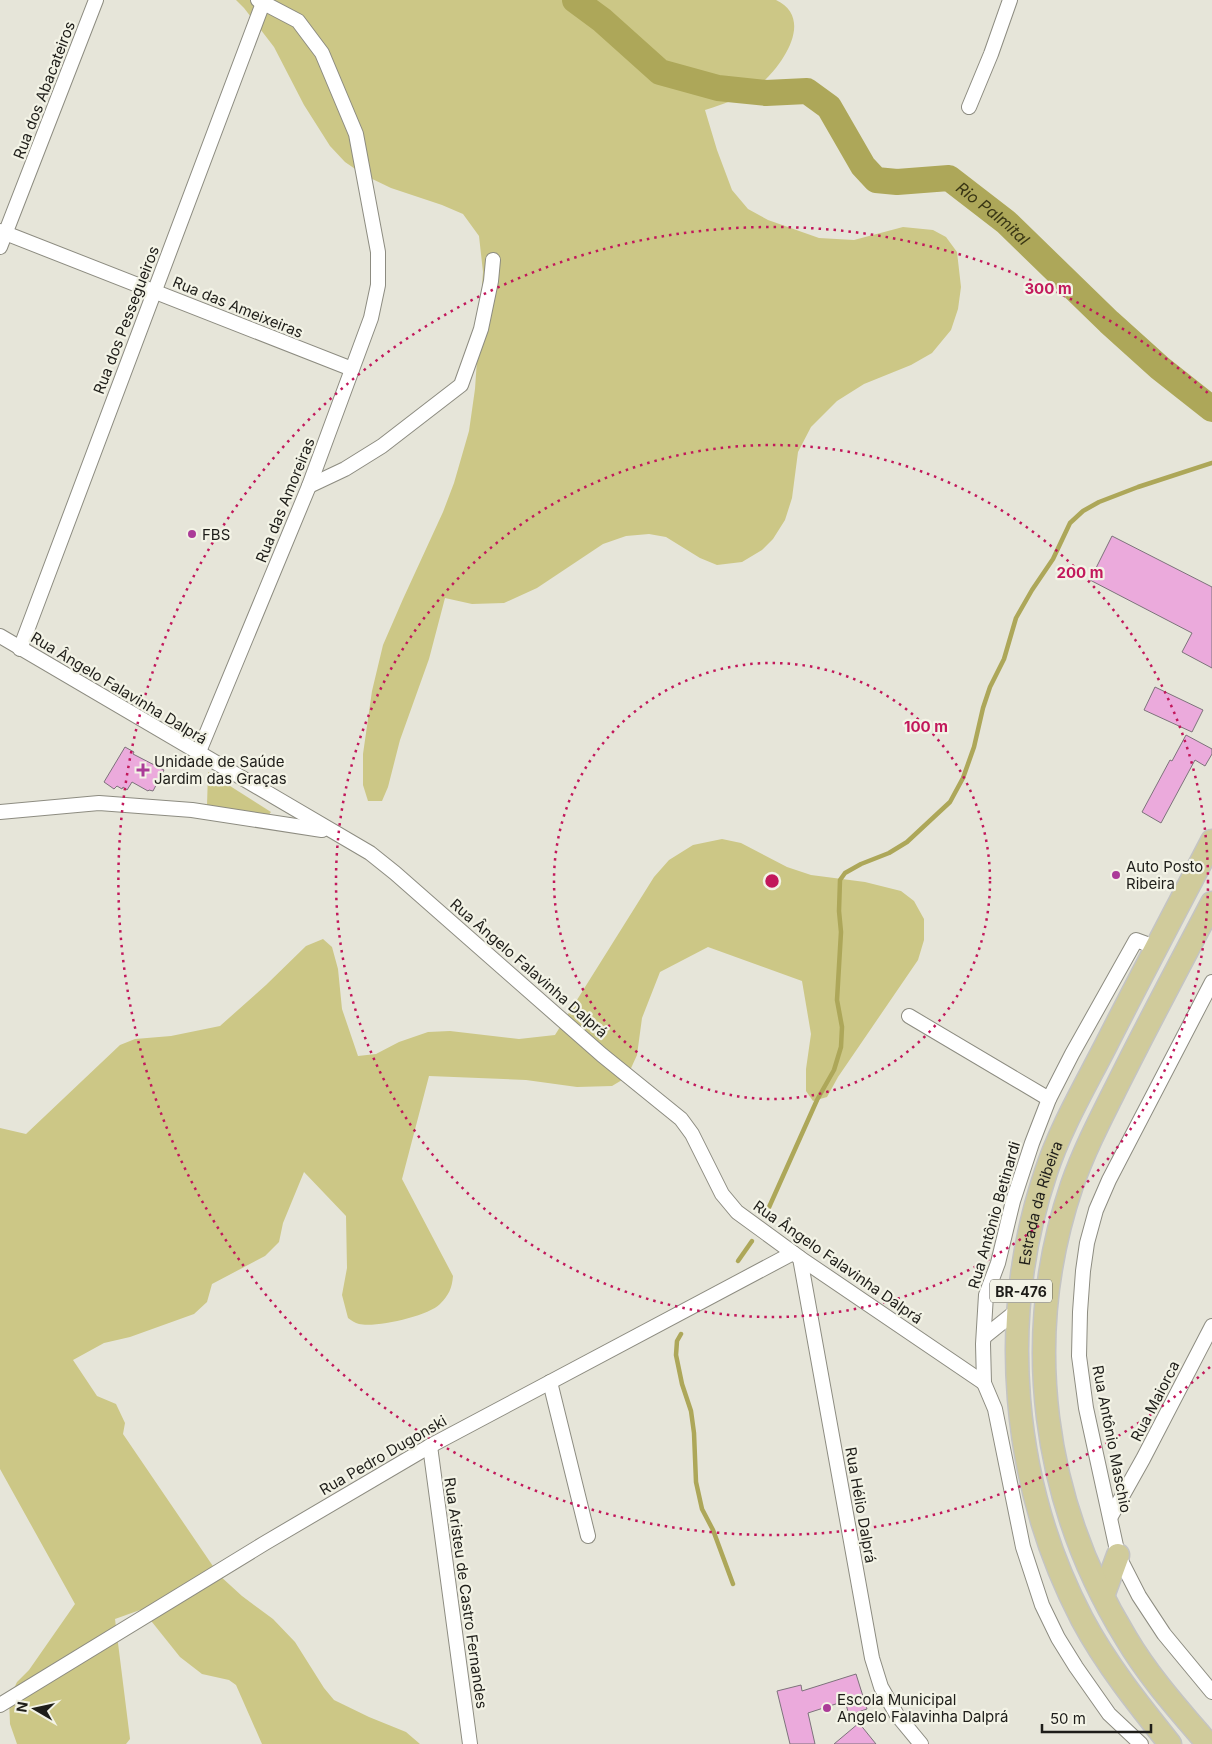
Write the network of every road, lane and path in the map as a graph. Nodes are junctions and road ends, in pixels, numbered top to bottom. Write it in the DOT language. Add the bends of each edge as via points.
graph roads {
  1 [pos="96,0"];
  2 [pos="1010,0"];
  3 [pos="260,1"];
  4 [pos="969,107"];
  5 [pos="3,232"];
  6 [pos="0,247"];
  7 [pos="493,260"];
  8 [pos="154,291"];
  9 [pos="352,370"];
  10 [pos="309,486"];
  11 [pos="0,636"];
  12 [pos="20,649"];
  13 [pos="198,754"];
  14 [pos="0,812"];
  15 [pos="332,832"];
  16 [pos="1212,841"];
  17 [pos="1212,903"];
  18 [pos="1155,947"];
  19 [pos="1212,982"];
  20 [pos="910,1016"];
  21 [pos="1049,1099"];
  22 [pos="797,1255"];
  23 [pos="1019,1309"];
  24 [pos="1212,1326"];
  25 [pos="984,1337"];
  26 [pos="550,1382"];
  27 [pos="984,1383"];
  28 [pos="430,1446"];
  29 [pos="1111,1516"];
  30 [pos="588,1536"];
  31 [pos="1118,1555"];
  32 [pos="1103,1596"];
  33 [pos="1212,1692"];
  34 [pos="0,1705"];
  35 [pos="470,1744"];
  36 [pos="921,1744"];
  37 [pos="1141,1744"];
  38 [pos="1170,1744"];
  39 [pos="1208,1744"];
  1 -- 5 [label="street, Rua dos Abacateiros"];
  2 -- 4 [label="street"];
  3 -- 8 [label="street, Rua dos Pessegueiros"];
  3 -- 9 [label="street, Rua das Amoreiras" via="298,21 322,53 356,134 378,252 378,285 371,318"];
  5 -- 6 [label="street, Rua dos Abacateiros"];
  5 -- 8 [label="street, Rua das Ameixeiras"];
  7 -- 10 [label="street" via="481,329 461,385 382,446"];
  8 -- 9 [label="street, Rua das Ameixeiras"];
  8 -- 12 [label="street, Rua dos Pessegueiros"];
  9 -- 10 [label="street, Rua das Amoreiras"];
  10 -- 13 [label="street, Rua das Amoreiras"];
  11 -- 12 [label="street, Rua Ângelo Falavinha Dalprá"];
  12 -- 13 [label="street, Rua Ângelo Falavinha Dalprá"];
  13 -- 15 [label="street, Rua Ângelo Falavinha Dalprá"];
  14 -- 15 [label="street" via="99,803 192,810"];
  15 -- 22 [label="street, Rua Ângelo Falavinha Dalprá" via="370,853 395,873 602,1055 681,1118 729,1203"];
  16 -- 18 [label="main road, Estrada da Ribeira / BR-476"];
  17 -- 32 [label="main road, Estrada da Ribeira / BR-476" via="1092,1135 1072,1184 1054,1248 1044,1334 1044,1389 1050,1443 1068,1515"];
  18 -- 21 [label="street, Rua Antônio Betinardi" via="1136,940"];
  18 -- 23 [label="main road, Estrada da Ribeira / BR-476" via="1082,1090 1046,1172 1027,1246"];
  19 -- 29 [label="street, Rua Antônio Maschio" via="1109,1180 1087,1243 1079,1356 1086,1408"];
  20 -- 21 [label="street"];
  21 -- 25 [label="street, Rua Antônio Betinardi" via="1022,1171 998,1263 986,1295"];
  22 -- 26 [label="street, Rua Pedro Dugonski"];
  22 -- 27 [label="street, Rua Ângelo Falavinha Dalprá"];
  22 -- 36 [label="street, Rua Hélio Dalprá" via="872,1658 881,1687 897,1715"];
  23 -- 25 [label="street"];
  23 -- 38 [label="main road, Estrada da Ribeira / BR-476" via="1016,1357 1024,1446 1033,1491 1047,1535 1066,1585 1096,1643"];
  24 -- 29 [label="street, Rua Maiorca"];
  25 -- 27 [label="street, Rua Antônio Betinardi"];
  26 -- 28 [label="street, Rua Pedro Dugonski"];
  26 -- 30 [label="street"];
  27 -- 37 [label="street, Rua Antônio Betinardi" via="995,1409 1023,1547 1042,1605 1058,1638 1109,1714"];
  28 -- 34 [label="street, Rua Pedro Dugonski"];
  28 -- 35 [label="street, Rua Aristeu de Castro Fernandes"];
  29 -- 31 [label="street, Rua Antônio Maschio"];
  31 -- 32 [label="main road"];
  31 -- 33 [label="street, Rua Antônio Maschio" via="1164,1634"];
  32 -- 39 [label="main road, Estrada da Ribeira / BR-476" via="1141,1663"];
}
